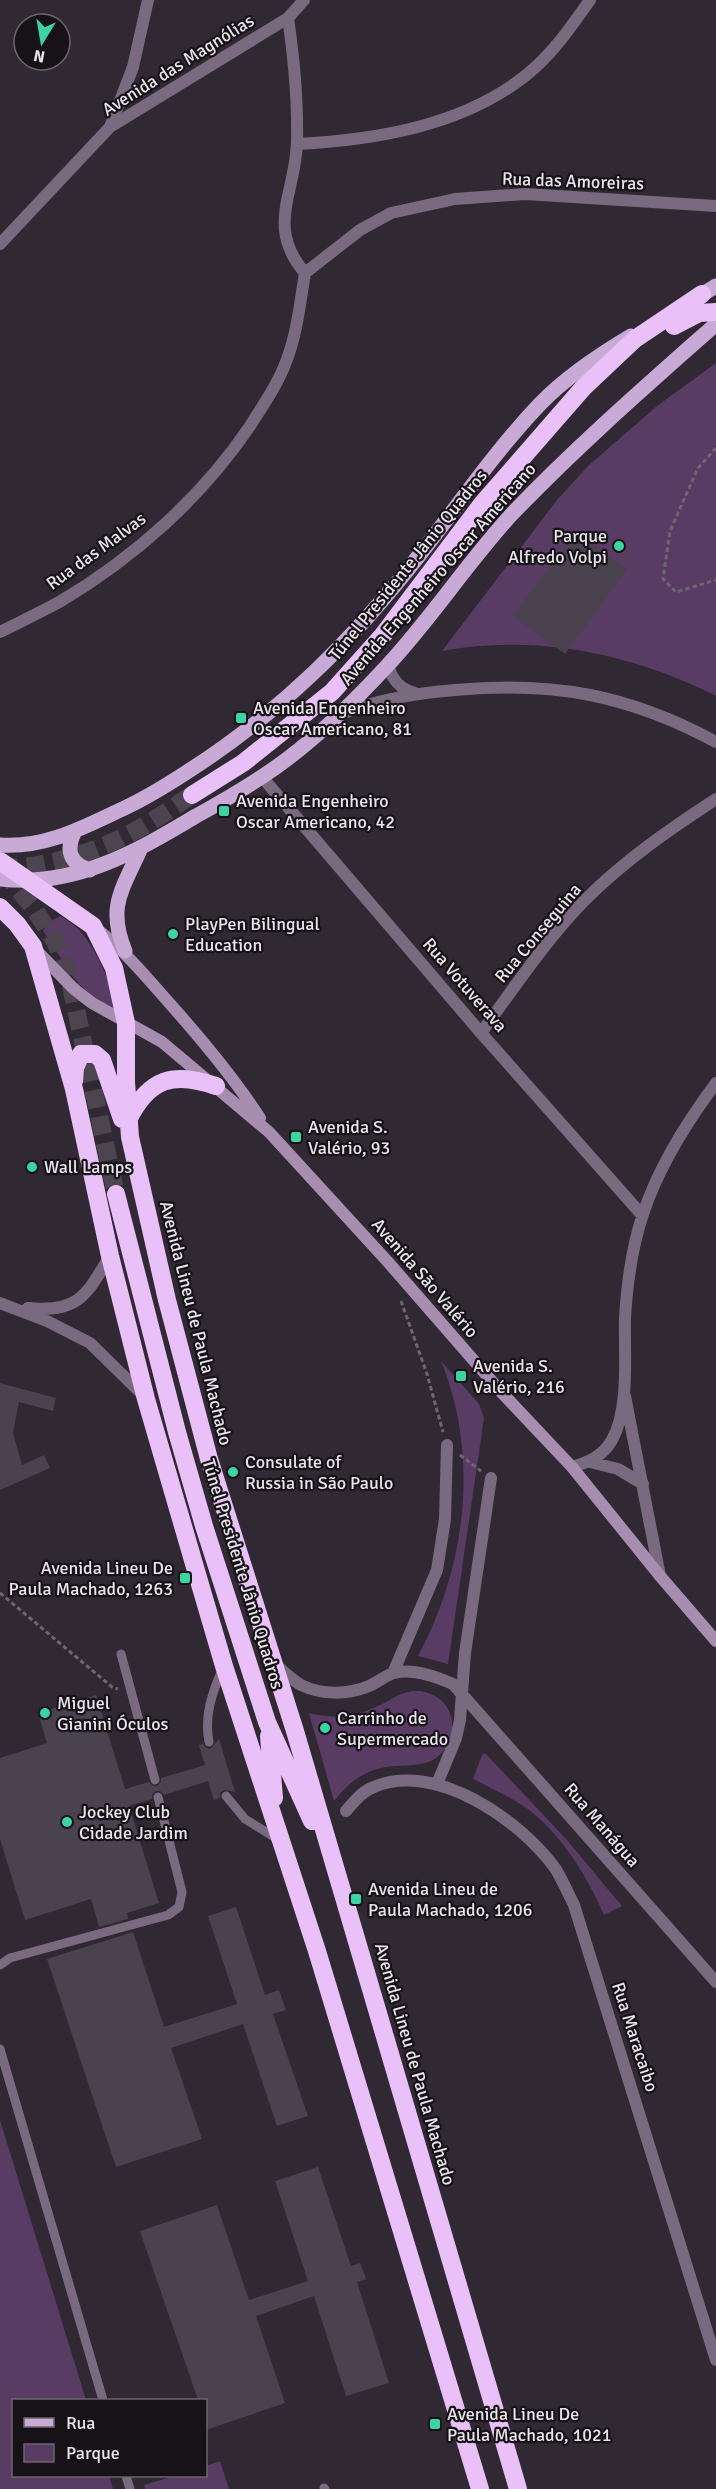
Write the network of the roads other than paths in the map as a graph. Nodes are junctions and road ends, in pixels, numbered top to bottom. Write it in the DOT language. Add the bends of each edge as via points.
graph roads {
  1 [pos="148,0"];
  2 [pos="304,0"];
  3 [pos="590,0"];
  4 [pos="288,18"];
  5 [pos="110,127"];
  6 [pos="297,144"];
  7 [pos="716,206"];
  8 [pos="0,244"];
  9 [pos="305,273"];
  10 [pos="709,290"];
  11 [pos="716,312"];
  12 [pos="716,324"];
  13 [pos="583,388"];
  14 [pos="0,632"];
  15 [pos="388,665"];
  16 [pos="417,693"];
  17 [pos="340,714"];
  18 [pos="716,742"];
  19 [pos="262,777"];
  20 [pos="192,795"];
  21 [pos="716,798"];
  22 [pos="75,831"];
  23 [pos="0,845"];
  24 [pos="140,850"];
  25 [pos="0,861"];
  26 [pos="90,870"];
  27 [pos="2,879"];
  28 [pos="27,879"];
  29 [pos="0,907"];
  30 [pos="93,926"];
  31 [pos="33,946"];
  32 [pos="125,951"];
  33 [pos="126,1023"];
  34 [pos="481,1033"];
  35 [pos="716,1083"];
  36 [pos="216,1086"];
  37 [pos="74,1089"];
  38 [pos="129,1128"];
  39 [pos="269,1132"];
  40 [pos="116,1194"];
  41 [pos="642,1215"];
  42 [pos="110,1256"];
  43 [pos="0,1303"];
  44 [pos="15,1307"];
  45 [pos="624,1389"];
  46 [pos="147,1399"];
  47 [pos="447,1445"];
  48 [pos="590,1462"];
  49 [pos="572,1467"];
  50 [pos="491,1478"];
  51 [pos="643,1484"];
  52 [pos="660,1576"];
  53 [pos="716,1641"];
  54 [pos="121,1654"];
  55 [pos="273,1663"];
  56 [pos="224,1666"];
  57 [pos="393,1673"];
  58 [pos="461,1692"];
  59 [pos="267,1722"];
  60 [pos="209,1742"];
  61 [pos="154,1780"];
  62 [pos="437,1784"];
  63 [pos="226,1796"];
  64 [pos="158,1797"];
  65 [pos="346,1811"];
  66 [pos="279,1836"];
  67 [pos="342,1885"];
  68 [pos="0,1965"];
  69 [pos="716,1982"];
  70 [pos="0,2049"];
  71 [pos="716,2360"];
  72 [pos="103,2399"];
  73 [pos="480,2489"];
  74 [pos="518,2489"];
  1 -- 5 [label="street" via="133,67"];
  2 -- 4 [label="street, Avenida das Magnólias"];
  3 -- 6 [label="street" via="555,47 525,76 490,98 451,117 394,133"];
  4 -- 5 [label="street, Avenida das Magnólias"];
  4 -- 6 [label="street" via="295,65"];
  5 -- 8 [label="street, Avenida das Magnólias"];
  6 -- 9 [label="street" via="284,226 289,248"];
  7 -- 9 [label="street, Rua das Amoreiras" via="525,195 455,199 391,213 360,230"];
  9 -- 14 [label="street, Rua das Malvas" via="286,361 274,390 229,457 182,508 132,552 62,600"];
  10 -- 13 [label="highway, Túnel Presidente Jânio Quadros" via="635,339"];
  10 -- 22 [label="main road, Avenida Engenheiro Oscar Americano" via="615,346 542,403 504,443 420,554 348,640 278,706 214,754 140,801"];
  11 -- 13 [label="highway, Túnel Presidente Jânio Quadros" via="685,318"];
  12 -- 15 [label="main road, Avenida Engenheiro Oscar Americano" via="548,476 502,525"];
  13 -- 20 [label="highway, Túnel Presidente Jânio Quadros" via="482,504 383,634 332,692 243,763"];
  15 -- 16 [label="street" via="395,682"];
  15 -- 17 [label="main road, Avenida Engenheiro Oscar Americano"];
  16 -- 17 [label="street"];
  16 -- 18 [label="street" via="498,686 548,687 599,695 683,724"];
  17 -- 19 [label="main road, Avenida Engenheiro Oscar Americano"];
  19 -- 24 [label="main road, Avenida Engenheiro Oscar Americano"];
  19 -- 34 [label="street, Rua Votuverava"];
  21 -- 34 [label="street, Rua Conseguina" via="646,846 585,900"];
  22 -- 23 [label="main road, Avenida Engenheiro Oscar Americano" via="36,844"];
  22 -- 26 [label="main road" via="69,842 70,855 76,864"];
  24 -- 26 [label="main road, Avenida Engenheiro Oscar Americano"];
  24 -- 32 [label="main road" via="116,910 115,921"];
  25 -- 28 [label="highway, Avenida Lineu de Paula Machado"];
  26 -- 28 [label="main road, Avenida Engenheiro Oscar Americano"];
  27 -- 28 [label="main road, Avenida Engenheiro Oscar Americano"];
  28 -- 30 [label="highway, Avenida Lineu de Paula Machado"];
  29 -- 31 [label="highway"];
  30 -- 32 [label="main road, Avenida São Valério"];
  30 -- 33 [label="highway, Avenida Lineu de Paula Machado" via="114,968"];
  31 -- 33 [label="main road, Avenida São Valério" via="92,1004"];
  31 -- 37 [label="highway"];
  32 -- 39 [label="main road, Avenida São Valério" via="240,1088"];
  33 -- 36 [label="main road, Avenida São Valério" via="162,1042"];
  33 -- 38 [label="highway, Avenida Lineu de Paula Machado"];
  34 -- 41 [label="street, Rua Votuverava"];
  35 -- 41 [label="street" via="690,1118"];
  36 -- 38 [label="highway" via="185,1078 163,1081 141,1098"];
  36 -- 39 [label="main road, Avenida São Valério"];
  37 -- 38 [label="highway" via="81,1054 95,1054 102,1060 120,1115"];
  37 -- 42 [label="highway"];
  38 -- 55 [label="highway, Avenida Lineu de Paula Machado" via="167,1300 209,1459"];
  39 -- 49 [label="main road, Avenida São Valério"];
  40 -- 59 [label="highway, Túnel Presidente Jânio Quadros" via="204,1526"];
  41 -- 45 [label="street" via="627,1282"];
  42 -- 44 [label="street" via="86,1292 68,1306 47,1310"];
  42 -- 46 [label="highway"];
  43 -- 44 [label="street"];
  44 -- 46 [label="street" via="90,1342"];
  45 -- 48 [label="street" via="619,1425 613,1438"];
  45 -- 51 [label="street"];
  46 -- 56 [label="highway"];
  47 -- 57 [label="street" via="445,1519 437,1570"];
  48 -- 49 [label="street"];
  48 -- 51 [label="street" via="618,1469"];
  49 -- 52 [label="main road, Avenida São Valério"];
  50 -- 58 [label="street"];
  51 -- 52 [label="street"];
  52 -- 53 [label="main road, Avenida São Valério"];
  54 -- 61 [label="lane"];
  55 -- 57 [label="street" via="300,1684 322,1692 366,1688"];
  55 -- 67 [label="highway, Avenida Lineu de Paula Machado"];
  56 -- 60 [label="lane" via="212,1694"];
  56 -- 66 [label="highway"];
  57 -- 58 [label="street, Rua Manágua" via="440,1678"];
  58 -- 62 [label="street" via="456,1738"];
  58 -- 69 [label="street, Rua Manágua"];
  59 -- 66 [label="highway, Túnel Presidente Jânio Quadros"];
  59 -- 67 [label="highway, Túnel Presidente Jânio Quadros"];
  62 -- 65 [label="street, Rua Maracaibo" via="394,1780 372,1787"];
  62 -- 71 [label="street, Rua Maracaibo" via="514,1825 556,1870 574,1905"];
  63 -- 66 [label="lane" via="245,1820"];
  64 -- 68 [label="lane" via="182,1892 179,1907 168,1915 10,1958"];
  66 -- 73 [label="highway"];
  67 -- 74 [label="highway, Avenida Lineu de Paula Machado"];
  70 -- 72 [label="lane"];
}
